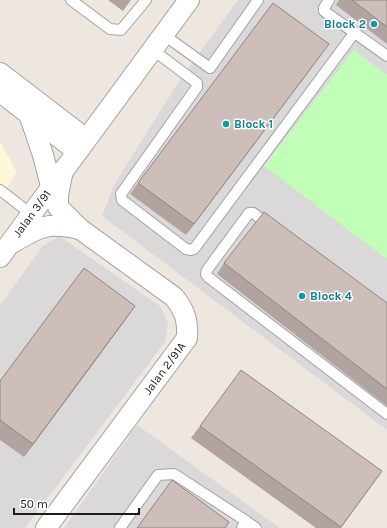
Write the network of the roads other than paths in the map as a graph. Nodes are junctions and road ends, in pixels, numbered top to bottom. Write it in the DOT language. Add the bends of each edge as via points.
graph roads {
  1 [pos="71,0"];
  2 [pos="146,0"];
  3 [pos="189,0"];
  4 [pos="258,0"];
  5 [pos="329,0"];
  6 [pos="355,32"];
  7 [pos="158,42"];
  8 [pos="387,56"];
  9 [pos="0,73"];
  10 [pos="0,92"];
  11 [pos="33,108"];
  12 [pos="100,121"];
  13 [pos="82,145"];
  14 [pos="63,170"];
  15 [pos="51,186"];
  16 [pos="0,190"];
  17 [pos="31,214"];
  18 [pos="80,229"];
  19 [pos="278,232"];
  20 [pos="4,251"];
  21 [pos="387,414"];
  22 [pos="244,525"];
  23 [pos="46,528"];
  24 [pos="120,528"];
  25 [pos="256,528"];
  1 -- 2 [label="lane" via="110,29 121,30"];
  3 -- 7 [label="street, Jalan 3/91"];
  4 -- 7 [label="lane" via="210,68"];
  5 -- 6 [label="lane" via="324,11"];
  6 -- 7 [label="lane" via="191,250 186,249 121,197 197,87"];
  6 -- 8 [label="lane"];
  7 -- 12 [label="street, Jalan 3/91"];
  9 -- 11 [label="street"];
  10 -- 11 [label="street"];
  11 -- 12 [label="street"];
  11 -- 13 [label="street"];
  11 -- 15 [label="street"];
  12 -- 13 [label="street, Jalan 3/91"];
  13 -- 14 [label="street, Jalan 3/91"];
  14 -- 15 [label="street, Jalan 3/91"];
  14 -- 18 [label="street, Jalan 2/91A" via="58,207"];
  15 -- 17 [label="street, Jalan 3/91"];
  16 -- 17 [label="lane"];
  17 -- 20 [label="street, Jalan 3/91"];
  18 -- 20 [label="street, Jalan 2/91A" via="62,225 45,226 26,235"];
  18 -- 23 [label="street, Jalan 2/91A" via="174,297 183,308 188,325 187,338"];
  19 -- 21 [label="lane" via="253,212 249,213 206,274"];
  22 -- 24 [label="lane" via="174,474 158,475"];
  22 -- 25 [label="lane"];
}
